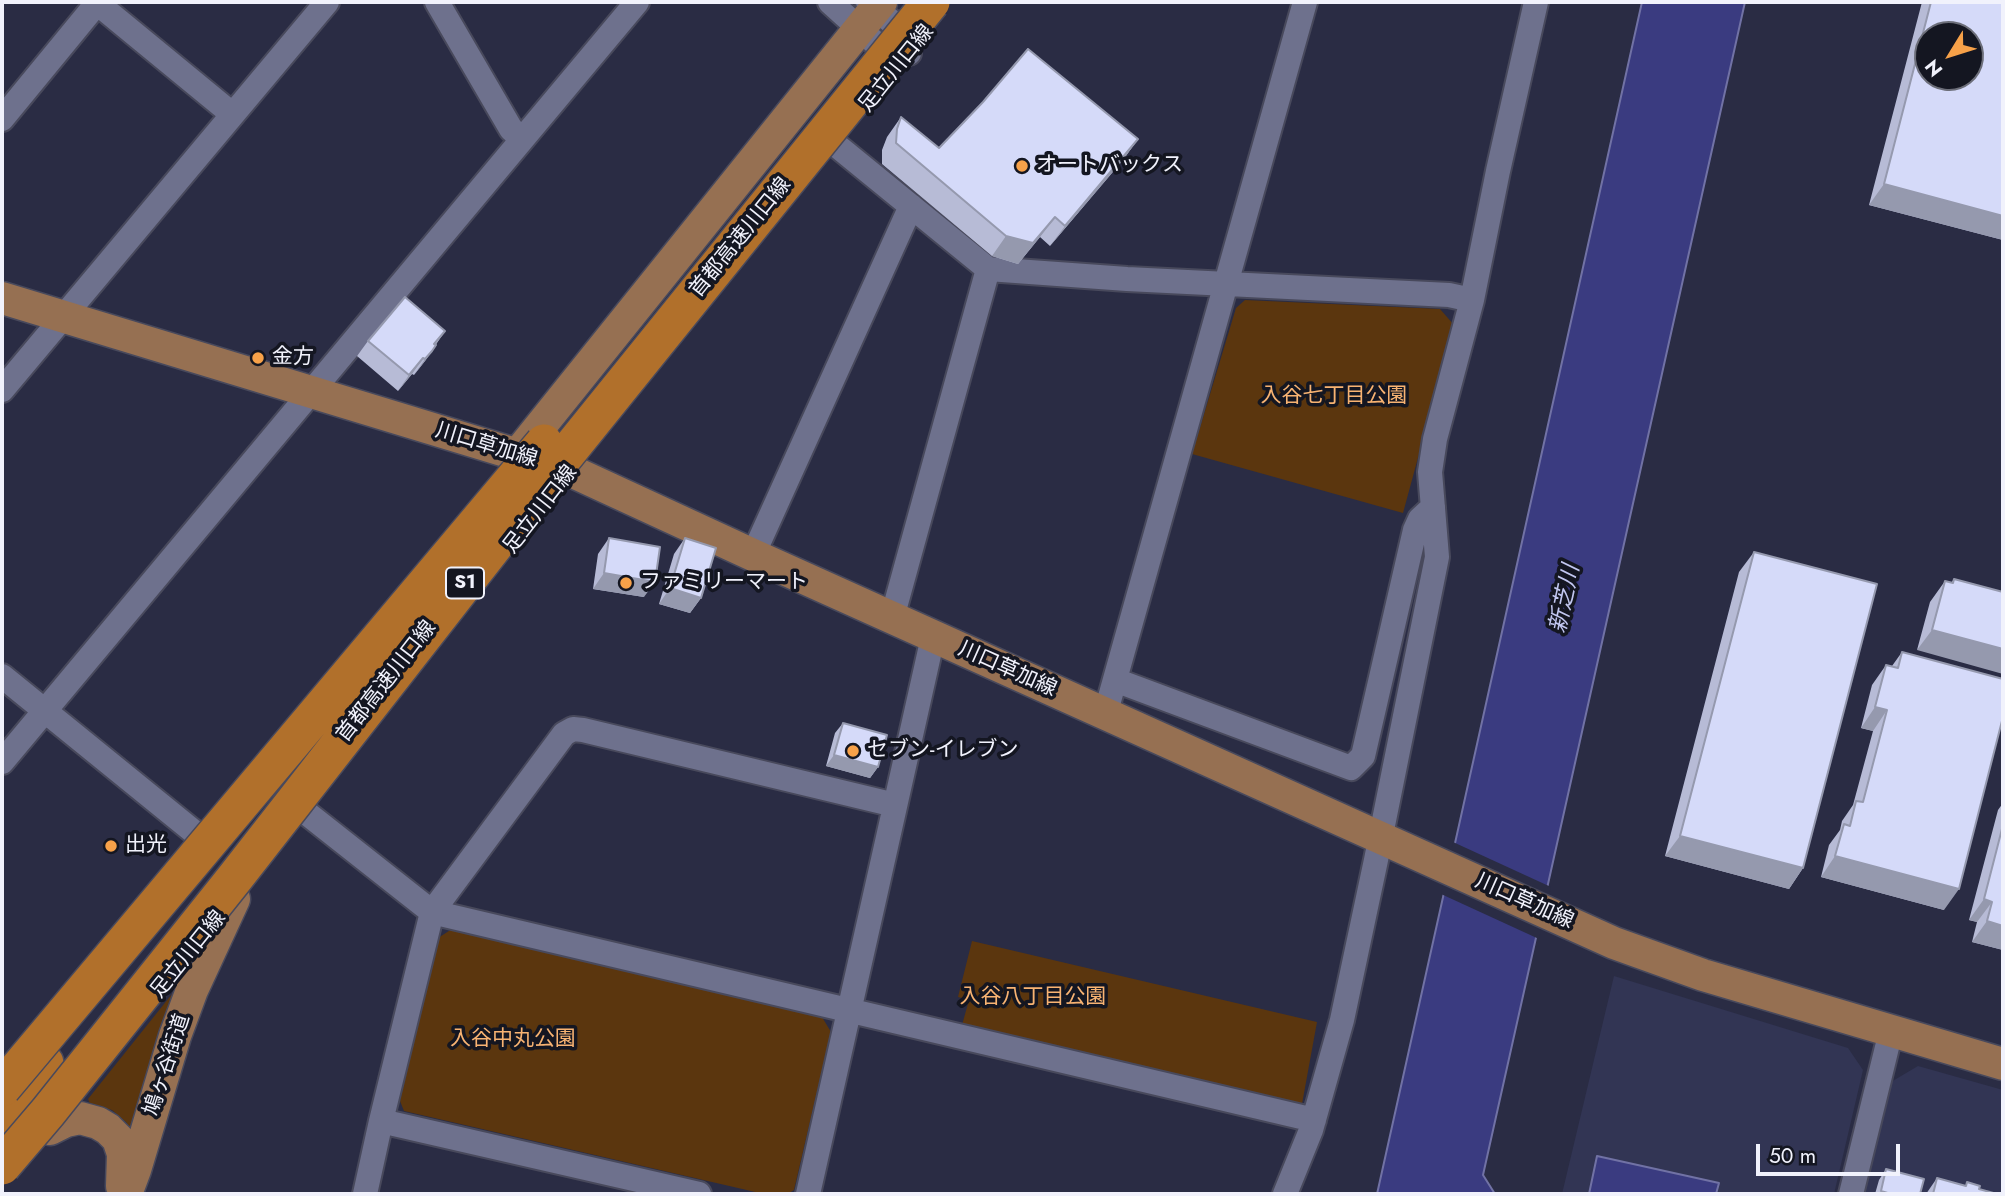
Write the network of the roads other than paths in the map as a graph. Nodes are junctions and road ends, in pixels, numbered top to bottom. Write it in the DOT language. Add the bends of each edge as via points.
graph roads {
  1 [pos="95,2"];
  2 [pos="327,2"];
  3 [pos="437,2"];
  4 [pos="637,2"];
  5 [pos="830,2"];
  6 [pos="931,2"];
  7 [pos="951,2"];
  8 [pos="1305,2"];
  9 [pos="1536,2"];
  10 [pos="877,9"];
  11 [pos="909,54"];
  12 [pos="232,114"];
  13 [pos="2,119"];
  14 [pos="521,138"];
  15 [pos="836,145"];
  16 [pos="911,206"];
  17 [pos="988,269"];
  18 [pos="1226,284"];
  19 [pos="2,298"];
  20 [pos="1472,300"];
  21 [pos="63,317"];
  22 [pos="2,390"];
  23 [pos="312,391"];
  24 [pos="517,456"];
  25 [pos="571,471"];
  26 [pos="1433,507"];
  27 [pos="753,555"];
  28 [pos="892,618"];
  29 [pos="933,637"];
  30 [pos="350,655"];
  31 [pos="2,676"];
  32 [pos="1115,680"];
  33 [pos="399,689"];
  34 [pos="45,710"];
  35 [pos="1105,715"];
  36 [pos="2,762"];
  37 [pos="895,805"];
  38 [pos="304,811"];
  39 [pos="260,813"];
  40 [pos="199,836"];
  41 [pos="1392,843"];
  42 [pos="234,899"];
  43 [pos="432,912"];
  44 [pos="849,1011"];
  45 [pos="1891,1031"];
  46 [pos="2003,1064"];
  47 [pos="2,1075"];
  48 [pos="2,1088"];
  49 [pos="2,1117"];
  50 [pos="1314,1120"];
  51 [pos="381,1121"];
  52 [pos="50,1129"];
  53 [pos="2,1144"];
  54 [pos="2,1166"];
  55 [pos="2,1185"];
  56 [pos="123,1194"];
  57 [pos="365,1194"];
  58 [pos="699,1194"];
  59 [pos="808,1194"];
  60 [pos="1285,1194"];
  61 [pos="1851,1194"];
  1 -- 12 [label="street"];
  1 -- 13 [label="street"];
  2 -- 12 [label="street"];
  3 -- 14 [label="street" via="511,129"];
  4 -- 14 [label="street"];
  5 -- 10 [label="street"];
  6 -- 54 [label="highway, 首都高速川口線 / S1, bridge"];
  7 -- 11 [label="main road, 足立川口線"];
  8 -- 18 [label="street"];
  9 -- 20 [label="street"];
  10 -- 11 [label="street" via="900,28"];
  10 -- 24 [label="main road"];
  10 -- 48 [label="highway, 首都高速川口線 / S1, bridge" via="524,467"];
  11 -- 15 [label="main road, 足立川口線"];
  12 -- 21 [label="street"];
  14 -- 23 [label="street"];
  15 -- 16 [label="street"];
  15 -- 25 [label="main road, 足立川口線"];
  16 -- 17 [label="street"];
  16 -- 27 [label="street"];
  17 -- 18 [label="street"];
  17 -- 28 [label="street"];
  18 -- 20 [label="street"];
  18 -- 32 [label="street"];
  19 -- 21 [label="main road, 川口草加線"];
  20 -- 26 [label="street" via="1435,439 1430,471"];
  21 -- 22 [label="street"];
  21 -- 23 [label="main road, 川口草加線"];
  23 -- 24 [label="main road, 川口草加線"];
  23 -- 34 [label="street"];
  24 -- 25 [label="main road, 川口草加線"];
  24 -- 30 [label="main road"];
  25 -- 27 [label="main road, 川口草加線"];
  25 -- 33 [label="main road, 足立川口線"];
  26 -- 32 [label="street" via="1415,530 1363,756 1351,768"];
  26 -- 41 [label="street" via="1437,557"];
  27 -- 28 [label="main road, 川口草加線"];
  28 -- 29 [label="main road, 川口草加線"];
  29 -- 35 [label="main road, 川口草加線"];
  29 -- 37 [label="street"];
  30 -- 39 [label="highway"];
  30 -- 40 [label="main road"];
  31 -- 34 [label="street"];
  32 -- 35 [label="street"];
  33 -- 38 [label="main road, 足立川口線"];
  33 -- 39 [label="highway"];
  34 -- 36 [label="street"];
  34 -- 40 [label="street"];
  35 -- 41 [label="main road, 川口草加線"];
  37 -- 43 [label="street" via="573,729 564,734"];
  37 -- 44 [label="street"];
  38 -- 42 [label="main road, 足立川口線"];
  38 -- 43 [label="street"];
  39 -- 49 [label="highway"];
  39 -- 53 [label="highway"];
  40 -- 47 [label="main road"];
  41 -- 45 [label="main road, 川口草加線" via="1625,948"];
  41 -- 50 [label="street"];
  42 -- 52 [label="main road, 足立川口線"];
  42 -- 56 [label="main road, 鳩ヶ谷街道" via="192,990 135,1171"];
  43 -- 44 [label="street"];
  43 -- 51 [label="street"];
  44 -- 50 [label="street"];
  44 -- 59 [label="street"];
  45 -- 46 [label="main road, 川口草加線"];
  45 -- 61 [label="street"];
  50 -- 60 [label="street"];
  51 -- 57 [label="street"];
  51 -- 58 [label="street"];
  52 -- 55 [label="main road, 足立川口線"];
  52 -- 56 [label="main road, 鳩ヶ谷街道" via="80,1118 108,1129 123,1154"];
}
